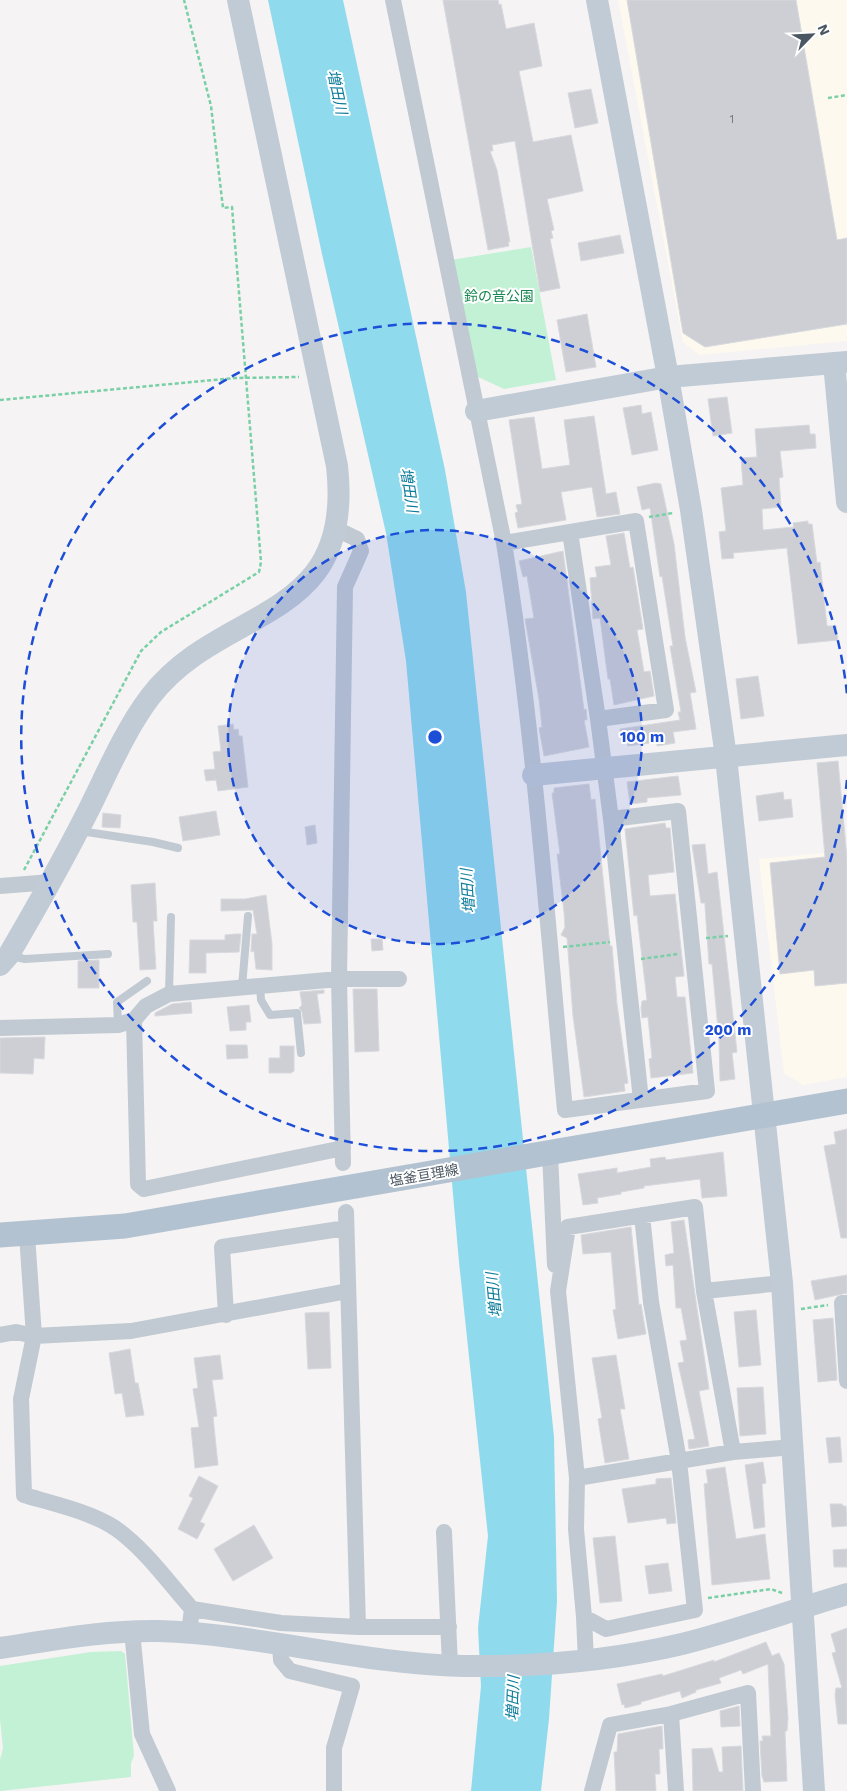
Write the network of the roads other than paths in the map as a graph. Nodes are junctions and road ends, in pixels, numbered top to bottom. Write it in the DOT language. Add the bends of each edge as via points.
graph roads {
  1 [pos="238,0"];
  2 [pos="393,0"];
  3 [pos="597,0"];
  4 [pos="841,363"];
  5 [pos="668,377"];
  6 [pos="476,411"];
  7 [pos="847,502"];
  8 [pos="336,529"];
  9 [pos="570,532"];
  10 [pos="504,543"];
  11 [pos="598,719"];
  12 [pos="847,745"];
  13 [pos="726,757"];
  14 [pos="605,769"];
  15 [pos="533,775"];
  16 [pos="610,819"];
  17 [pos="78,831"];
  18 [pos="178,848"];
  19 [pos="51,882"];
  20 [pos="8,885"];
  21 [pos="248,916"];
  22 [pos="170,917"];
  23 [pos="108,954"];
  24 [pos="4,961"];
  25 [pos="399,978"];
  26 [pos="339,979"];
  27 [pos="147,981"];
  28 [pos="260,986"];
  29 [pos="242,987"];
  30 [pos="169,994"];
  31 [pos="134,1020"];
  32 [pos="118,1025"];
  33 [pos="0,1028"];
  34 [pos="301,1053"];
  35 [pos="641,1100"];
  36 [pos="847,1101"];
  37 [pos="765,1115"];
  38 [pos="548,1153"];
  39 [pos="642,1215"];
  40 [pos="0,1235"];
  41 [pos="27,1235"];
  42 [pos="782,1283"];
  43 [pos="558,1290"];
  44 [pos="348,1291"];
  45 [pos="704,1292"];
  46 [pos="844,1303"];
  47 [pos="226,1315"];
  48 [pos="0,1335"];
  49 [pos="34,1336"];
  50 [pos="847,1381"];
  51 [pos="794,1447"];
  52 [pos="733,1452"];
  53 [pos="679,1461"];
  54 [pos="577,1478"];
  55 [pos="444,1532"];
  56 [pos="847,1594"];
  57 [pos="802,1607"];
  58 [pos="192,1609"];
  59 [pos="584,1617"];
  60 [pos="358,1627"];
  61 [pos="449,1627"];
  62 [pos="132,1632"];
  63 [pos="189,1633"];
  64 [pos="280,1644"];
  65 [pos="0,1648"];
  66 [pos="578,1662"];
  67 [pos="457,1665"];
  68 [pos="671,1714"];
  69 [pos="168,1791"];
  70 [pos="334,1791"];
  71 [pos="592,1791"];
  72 [pos="676,1791"];
  73 [pos="753,1791"];
  74 [pos="814,1791"];
  1 -- 8 [label="street" via="337,466 340,493"];
  2 -- 6 [label="street"];
  3 -- 5 [label="street"];
  4 -- 5 [label="street"];
  4 -- 7 [label="street"];
  5 -- 6 [label="street"];
  5 -- 13 [label="street" via="691,510"];
  6 -- 10 [label="street"];
  8 -- 17 [label="street" via="323,558 303,588 272,611 186,660 169,675 149,699 125,738"];
  8 -- 26 [label="street" via="357,539 361,551 345,586"];
  9 -- 10 [label="street"];
  9 -- 11 [label="street"];
  9 -- 11 [label="street" via="636,521 666,710"];
  10 -- 15 [label="street"];
  11 -- 14 [label="street"];
  12 -- 13 [label="street"];
  13 -- 14 [label="street"];
  13 -- 37 [label="street"];
  14 -- 15 [label="street"];
  14 -- 16 [label="street"];
  15 -- 35 [label="street" via="565,1110"];
  16 -- 35 [label="street"];
  16 -- 35 [label="street" via="678,811 706,1090"];
  17 -- 18 [label="lane"];
  17 -- 19 [label="street"];
  19 -- 20 [label="street"];
  19 -- 24 [label="street"];
  21 -- 29 [label="lane"];
  22 -- 30 [label="lane"];
  23 -- 24 [label="lane"];
  25 -- 26 [label="street"];
  26 -- 28 [label="street"];
  26 -- 31 [label="street" via="343,1155 144,1188 138,1184"];
  27 -- 32 [label="lane" via="117,1002"];
  28 -- 29 [label="street"];
  28 -- 34 [label="lane" via="261,1000 270,1015 297,1013"];
  29 -- 30 [label="street"];
  30 -- 31 [label="street" via="146,1006"];
  31 -- 32 [label="street"];
  32 -- 33 [label="street"];
  36 -- 37 [label="main road, 塩釜亘理線"];
  37 -- 38 [label="main road, 塩釜亘理線"];
  37 -- 42 [label="street"];
  38 -- 41 [label="main road, 塩釜亘理線" via="125,1226"];
  38 -- 43 [label="street"];
  39 -- 43 [label="street" via="568,1228"];
  39 -- 45 [label="street" via="696,1207"];
  39 -- 53 [label="street" via="651,1302"];
  40 -- 41 [label="main road, 塩釜亘理線"];
  41 -- 49 [label="street"];
  42 -- 45 [label="street"];
  42 -- 51 [label="street"];
  43 -- 54 [label="street"];
  44 -- 47 [label="street"];
  44 -- 47 [label="street" via="346,1220 222,1247"];
  44 -- 60 [label="street"];
  45 -- 52 [label="street"];
  46 -- 50 [label="street"];
  47 -- 49 [label="street" via="131,1331"];
  48 -- 49 [label="street" via="16,1332"];
  49 -- 58 [label="street" via="21,1399 24,1495 113,1527 134,1544"];
  51 -- 52 [label="street"];
  51 -- 57 [label="street"];
  52 -- 53 [label="street"];
  53 -- 54 [label="street"];
  53 -- 59 [label="street" via="695,1610 606,1629"];
  54 -- 59 [label="street" via="576,1529"];
  55 -- 61 [label="street"];
  56 -- 57 [label="street"];
  57 -- 66 [label="street" via="682,1644"];
  57 -- 74 [label="street"];
  58 -- 60 [label="street" via="281,1623"];
  58 -- 63 [label="street"];
  59 -- 66 [label="street"];
  60 -- 61 [label="street"];
  61 -- 67 [label="street"];
  62 -- 63 [label="street"];
  62 -- 65 [label="street" via="73,1636"];
  62 -- 69 [label="street" via="142,1734"];
  63 -- 64 [label="street"];
  64 -- 67 [label="street" via="405,1662"];
  64 -- 70 [label="street" via="281,1660 290,1671 352,1686 334,1748"];
  66 -- 67 [label="street"];
  68 -- 71 [label="street" via="610,1726"];
  68 -- 72 [label="street"];
  68 -- 73 [label="street" via="748,1693"];
}
